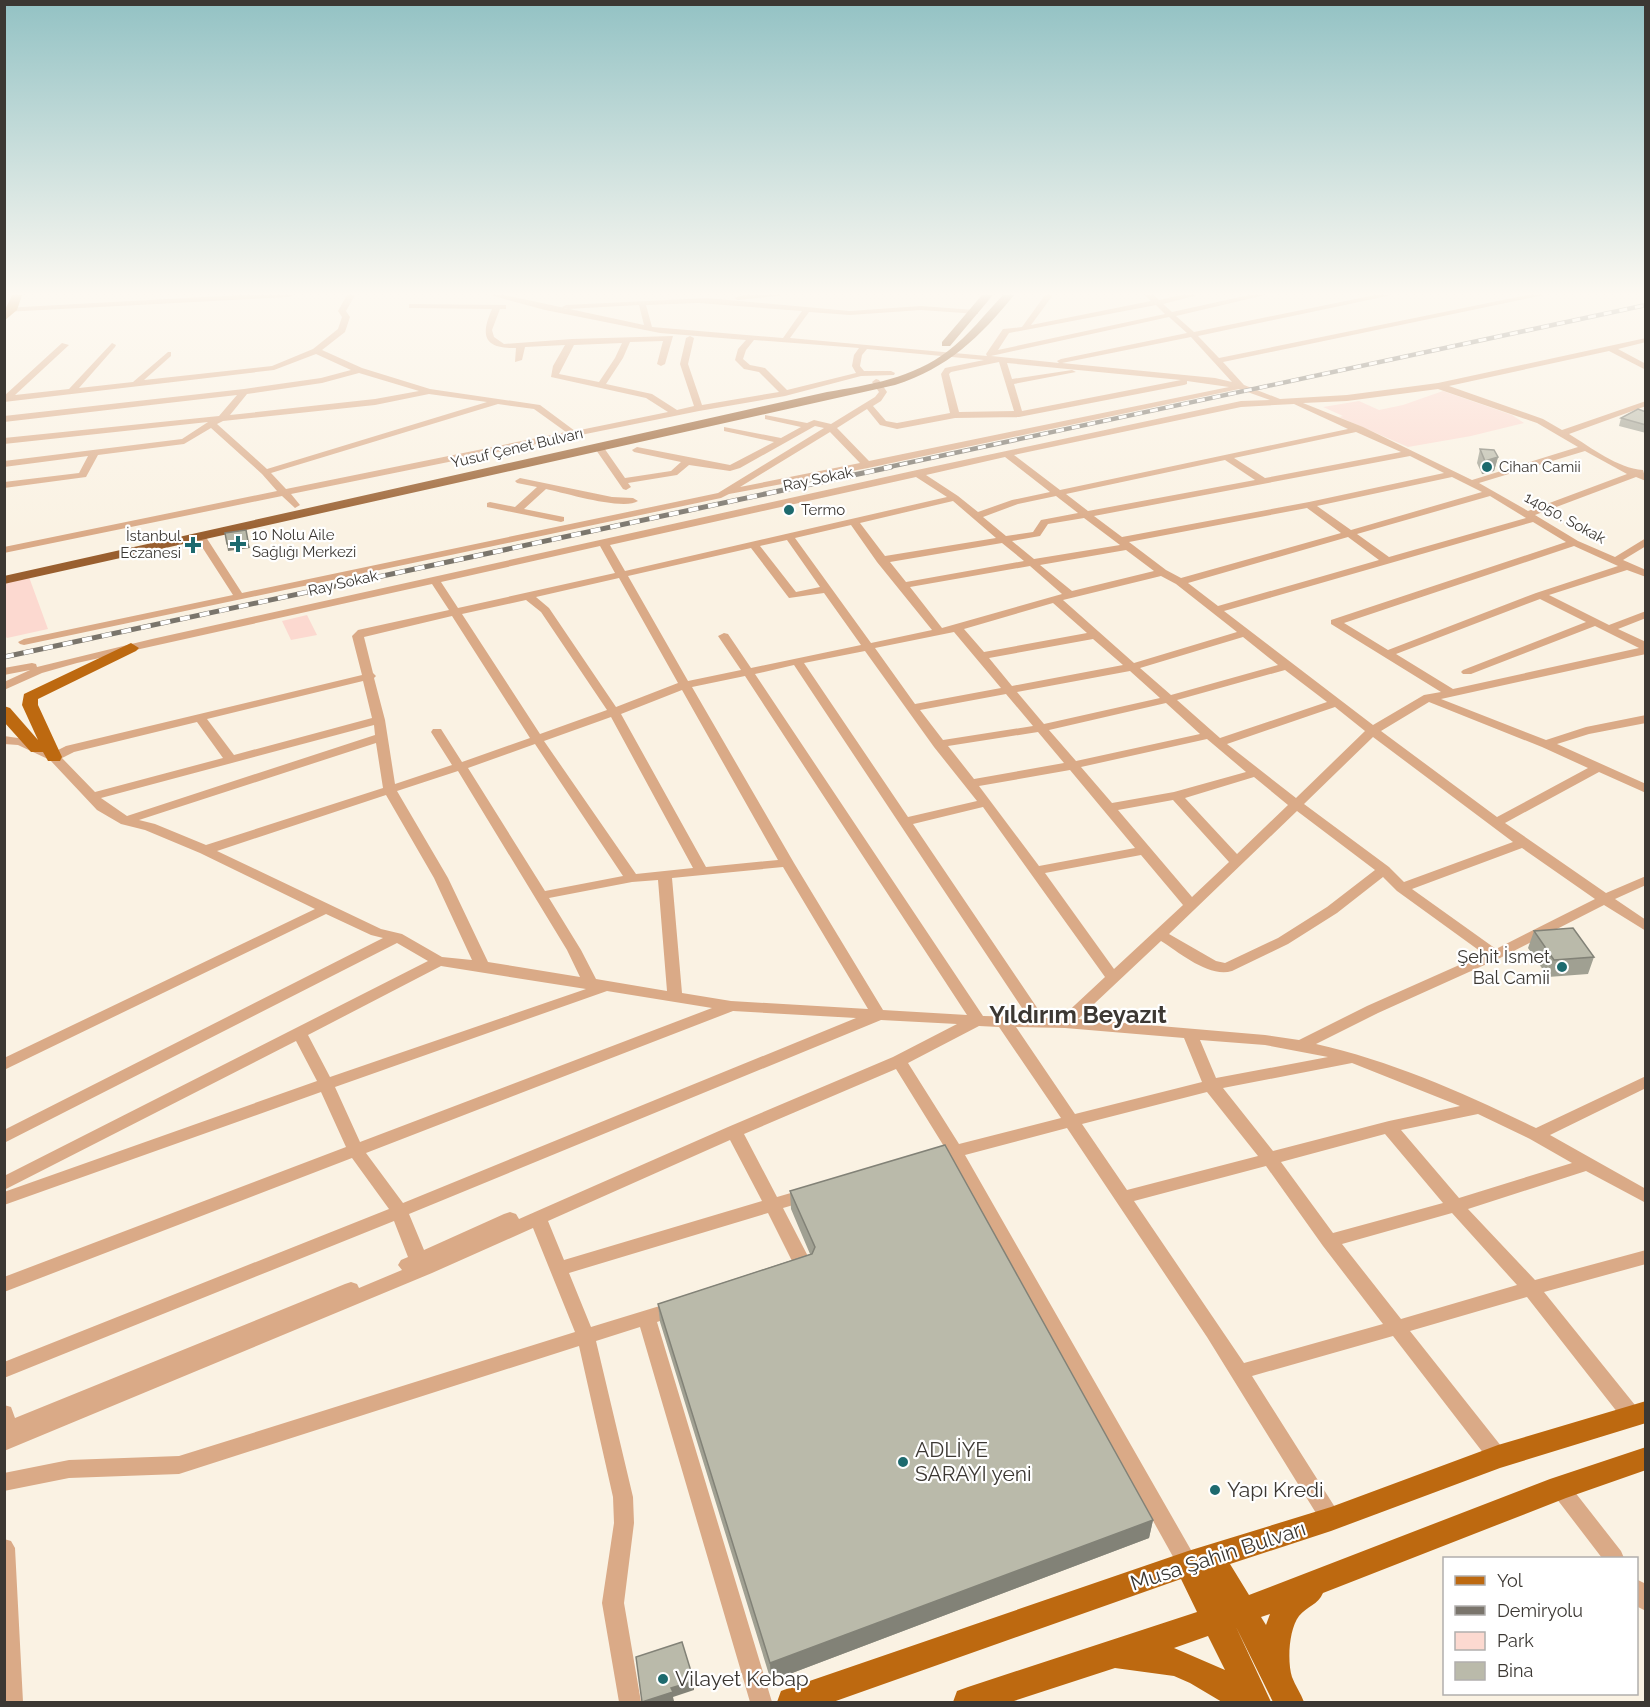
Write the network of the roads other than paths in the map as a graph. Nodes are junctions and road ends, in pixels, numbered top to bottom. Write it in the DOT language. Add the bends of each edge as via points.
graph roads {
  1 [pos="32,375"];
  2 [pos="86,375"];
  3 [pos="145,375"];
  4 [pos="217,375"];
  5 [pos="260,375"];
  6 [pos="342,375"];
  7 [pos="375,375"];
  8 [pos="554,375"];
  9 [pos="608,375"];
  10 [pos="688,375"];
  11 [pos="767,375"];
  12 [pos="858,375"];
  13 [pos="899,375"];
  14 [pos="911,375"];
  15 [pos="945,375"];
  16 [pos="1007,375"];
  17 [pos="1056,375"];
  18 [pos="1152,375"];
  19 [pos="1229,375"];
  20 [pos="1477,375"];
  21 [pos="1198,379"];
  22 [pos="1010,382"];
  23 [pos="135,384"];
  24 [pos="602,384"];
  25 [pos="878,384"];
  26 [pos="1434,384"];
  27 [pos="1241,387"];
  28 [pos="72,391"];
  29 [pos="244,391"];
  30 [pos="429,391"];
  31 [pos="785,393"];
  32 [pos="1275,398"];
  33 [pos="5,399"];
  34 [pos="1286,401"];
  35 [pos="496,402"];
  36 [pos="1646,403"];
  37 [pos="868,405"];
  38 [pos="699,408"];
  39 [pos="677,414"];
  40 [pos="1019,414"];
  41 [pos="955,415"];
  42 [pos="223,417"];
  43 [pos="768,417"];
  44 [pos="4,419"];
  45 [pos="213,424"];
  46 [pos="809,426"];
  47 [pos="832,427"];
  48 [pos="727,429"];
  49 [pos="1360,429"];
  50 [pos="1563,433"];
  51 [pos="574,434"];
  52 [pos="4,441"];
  53 [pos="783,441"];
  54 [pos="599,447"];
  55 [pos="1586,448"];
  56 [pos="638,450"];
  57 [pos="94,453"];
  58 [pos="1411,453"];
  59 [pos="1007,454"];
  60 [pos="1227,458"];
  61 [pos="693,462"];
  62 [pos="4,464"];
  63 [pos="868,465"];
  64 [pos="265,472"];
  65 [pos="917,473"];
  66 [pos="1453,474"];
  67 [pos="1642,474"];
  68 [pos="520,481"];
  69 [pos="1264,481"];
  70 [pos="623,482"];
  71 [pos="1471,483"];
  72 [pos="4,485"];
  73 [pos="544,486"];
  74 [pos="285,492"];
  75 [pos="1491,493"];
  76 [pos="1060,494"];
  77 [pos="721,495"];
  78 [pos="955,498"];
  79 [pos="633,501"];
  80 [pos="295,505"];
  81 [pos="490,505"];
  82 [pos="1309,505"];
  83 [pos="516,510"];
  84 [pos="641,512"];
  85 [pos="1086,515"];
  86 [pos="976,516"];
  87 [pos="1531,517"];
  88 [pos="561,519"];
  89 [pos="854,521"];
  90 [pos="1351,533"];
  91 [pos="200,536"];
  92 [pos="789,536"];
  93 [pos="1001,539"];
  94 [pos="1646,541"];
  95 [pos="603,542"];
  96 [pos="753,543"];
  97 [pos="1126,543"];
  98 [pos="1574,543"];
  99 [pos="4,550"];
  100 [pos="881,560"];
  101 [pos="1615,561"];
  102 [pos="1389,562"];
  103 [pos="1032,563"];
  104 [pos="1627,566"];
  105 [pos="4,568"];
  106 [pos="1162,572"];
  107 [pos="1646,574"];
  108 [pos="621,576"];
  109 [pos="434,579"];
  110 [pos="4,580"];
  111 [pos="1180,582"];
  112 [pos="905,585"];
  113 [pos="828,590"];
  114 [pos="238,595"];
  115 [pos="1070,595"];
  116 [pos="1540,595"];
  117 [pos="528,596"];
  118 [pos="1055,599"];
  119 [pos="1216,610"];
  120 [pos="455,611"];
  121 [pos="1646,615"];
  122 [pos="1596,622"];
  123 [pos="957,628"];
  124 [pos="1610,628"];
  125 [pos="939,632"];
  126 [pos="1246,633"];
  127 [pos="1095,635"];
  128 [pos="724,636"];
  129 [pos="24,642"];
  130 [pos="866,646"];
  131 [pos="131,648"];
  132 [pos="1646,648"];
  133 [pos="1387,654"];
  134 [pos="983,656"];
  135 [pos="797,661"];
  136 [pos="1287,666"];
  137 [pos="1132,667"];
  138 [pos="748,670"];
  139 [pos="4,672"];
  140 [pos="1467,672"];
  141 [pos="370,676"];
  142 [pos="684,685"];
  143 [pos="4,687"];
  144 [pos="1011,690"];
  145 [pos="1450,692"];
  146 [pos="1428,698"];
  147 [pos="1169,699"];
  148 [pos="1336,703"];
  149 [pos="912,708"];
  150 [pos="4,711"];
  151 [pos="614,712"];
  152 [pos="200,718"];
  153 [pos="1646,719"];
  154 [pos="379,720"];
  155 [pos="1041,728"];
  156 [pos="1373,730"];
  157 [pos="437,732"];
  158 [pos="381,737"];
  159 [pos="537,739"];
  160 [pos="1214,739"];
  161 [pos="4,740"];
  162 [pos="938,744"];
  163 [pos="1546,744"];
  164 [pos="37,749"];
  165 [pos="54,757"];
  166 [pos="230,758"];
  167 [pos="1074,765"];
  168 [pos="460,766"];
  169 [pos="1599,766"];
  170 [pos="1255,773"];
  171 [pos="970,784"];
  172 [pos="1646,789"];
  173 [pos="390,790"];
  174 [pos="1176,796"];
  175 [pos="91,797"];
  176 [pos="984,803"];
  177 [pos="1295,804"];
  178 [pos="1111,807"];
  179 [pos="126,820"];
  180 [pos="907,821"];
  181 [pos="1498,822"];
  182 [pos="1523,843"];
  183 [pos="205,850"];
  184 [pos="1144,850"];
  185 [pos="1237,862"];
  186 [pos="787,863"];
  187 [pos="702,870"];
  188 [pos="1384,870"];
  189 [pos="1036,871"];
  190 [pos="665,875"];
  191 [pos="632,878"];
  192 [pos="1646,880"];
  193 [pos="1402,888"];
  194 [pos="540,896"];
  195 [pos="1604,898"];
  196 [pos="1191,904"];
  197 [pos="326,909"];
  198 [pos="1646,927"];
  199 [pos="1159,934"];
  200 [pos="398,937"];
  201 [pos="1495,955"];
  202 [pos="439,961"];
  203 [pos="482,966"];
  204 [pos="1112,977"];
  205 [pos="599,986"];
  206 [pos="675,996"];
  207 [pos="731,1006"];
  208 [pos="879,1015"];
  209 [pos="973,1020"];
  210 [pos="1004,1022"];
  211 [pos="1040,1023"];
  212 [pos="1065,1023"];
  213 [pos="299,1033"];
  214 [pos="1190,1035"];
  215 [pos="1301,1046"];
  216 [pos="1354,1058"];
  217 [pos="899,1061"];
  218 [pos="4,1065"];
  219 [pos="1646,1081"];
  220 [pos="326,1084"];
  221 [pos="1211,1085"];
  222 [pos="1480,1108"];
  223 [pos="1071,1121"];
  224 [pos="1389,1127"];
  225 [pos="734,1131"];
  226 [pos="1536,1135"];
  227 [pos="4,1137"];
  228 [pos="355,1150"];
  229 [pos="955,1150"];
  230 [pos="1269,1158"];
  231 [pos="921,1161"];
  232 [pos="1589,1164"];
  233 [pos="4,1184"];
  234 [pos="818,1191"];
  235 [pos="1124,1197"];
  236 [pos="1646,1197"];
  237 [pos="4,1199"];
  238 [pos="773,1204"];
  239 [pos="1455,1206"];
  240 [pos="399,1210"];
  241 [pos="537,1217"];
  242 [pos="1329,1241"];
  243 [pos="1646,1257"];
  244 [pos="419,1261"];
  245 [pos="558,1269"];
  246 [pos="782,1274"];
  247 [pos="4,1284"];
  248 [pos="1530,1287"];
  249 [pos="691,1303"];
  250 [pos="646,1317"];
  251 [pos="1397,1329"];
  252 [pos="586,1337"];
  253 [pos="4,1370"];
  254 [pos="1239,1372"];
  255 [pos="1639,1414"];
  256 [pos="6,1429"];
  257 [pos="1498,1457"];
  258 [pos="1646,1458"];
  259 [pos="4,1482"];
  260 [pos="1560,1488"];
  261 [pos="1331,1519"];
  262 [pos="4,1548"];
  263 [pos="1613,1557"];
  264 [pos="1199,1560"];
  265 [pos="1243,1611"];
  266 [pos="1214,1619"];
  267 [pos="1108,1654"];
  268 [pos="1283,1691"];
  269 [pos="12,1702"];
  270 [pos="630,1702"];
  271 [pos="761,1702"];
  272 [pos="792,1702"];
  273 [pos="968,1702"];
  274 [pos="1247,1702"];
  275 [pos="1256,1702"];
  1 -- 33 [label="street"];
  2 -- 28 [label="street"];
  3 -- 23 [label="street"];
  4 -- 23 [label="street"];
  5 -- 29 [label="street"];
  6 -- 29 [label="street"];
  7 -- 30 [label="street"];
  8 -- 24 [label="street"];
  9 -- 24 [label="street"];
  10 -- 38 [label="street"];
  11 -- 31 [label="street"];
  12 -- 31 [label="street"];
  13 -- 25 [label="highway, Yusuf Çenet Bulvarı"];
  14 -- 25 [label="highway, Yusuf Çenet Bulvarı"];
  15 -- 41 [label="street"];
  16 -- 22 [label="street"];
  17 -- 22 [label="street"];
  18 -- 21 [label="street, 14050. Sokak"];
  19 -- 27 [label="street"];
  20 -- 26 [label="street, Ray Sokak"];
  21 -- 27 [label="street, 14050. Sokak"];
  21 -- 40 [label="street"];
  22 -- 40 [label="street"];
  23 -- 28 [label="street"];
  24 -- 39 [label="street" via="649,396"];
  25 -- 37 [label="street" via="882,395"];
  25 -- 54 [label="highway, Yusuf Çenet Bulvarı"];
  25 -- 80 [label="highway, Yusuf Çenet Bulvarı"];
  26 -- 32 [label="street"];
  26 -- 34 [label="street, Ray Sokak" via="1359,397"];
  26 -- 50 [label="street" via="1511,410"];
  27 -- 32 [label="street, 14050. Sokak"];
  27 -- 63 [label="street" via="1001,434"];
  28 -- 33 [label="street"];
  29 -- 42 [label="street"];
  29 -- 44 [label="street"];
  30 -- 35 [label="street"];
  30 -- 42 [label="street" via="375,402"];
  31 -- 38 [label="street"];
  32 -- 34 [label="street, 14050. Sokak"];
  32 -- 139 [label="street" via="1232,402 928,466"];
  34 -- 49 [label="street, 14050. Sokak"];
  34 -- 59 [label="street, Ray Sokak" via="1230,406"];
  35 -- 51 [label="street" via="537,408"];
  35 -- 64 [label="street"];
  36 -- 50 [label="street"];
  37 -- 41 [label="street" via="889,425"];
  37 -- 47 [label="street"];
  38 -- 39 [label="street"];
  39 -- 51 [label="street"];
  40 -- 41 [label="street" via="986,420"];
  42 -- 45 [label="street"];
  42 -- 52 [label="street"];
  43 -- 46 [label="street"];
  45 -- 57 [label="street" via="184,441"];
  45 -- 64 [label="street"];
  46 -- 47 [label="street" via="814,423"];
  46 -- 53 [label="street"];
  47 -- 63 [label="street"];
  47 -- 77 [label="street"];
  48 -- 53 [label="street"];
  49 -- 58 [label="street, 14050. Sokak"];
  49 -- 60 [label="street"];
  50 -- 55 [label="street"];
  51 -- 74 [label="street"];
  53 -- 61 [label="street" via="730,468"];
  54 -- 70 [label="street"];
  54 -- 91 [label="highway, Yusuf Çenet Bulvarı"];
  55 -- 67 [label="street"];
  55 -- 71 [label="street"];
  56 -- 61 [label="street"];
  57 -- 62 [label="street"];
  57 -- 72 [label="street" via="83,475"];
  58 -- 66 [label="street, 14050. Sokak"];
  58 -- 69 [label="street"];
  59 -- 65 [label="street, Ray Sokak"];
  59 -- 76 [label="street"];
  60 -- 69 [label="street"];
  60 -- 76 [label="street"];
  61 -- 70 [label="street" via="674,473"];
  63 -- 77 [label="street"];
  64 -- 74 [label="street"];
  65 -- 78 [label="street"];
  65 -- 95 [label="street, Ray Sokak"];
  66 -- 71 [label="street, 14050. Sokak"];
  66 -- 82 [label="street"];
  67 -- 87 [label="street"];
  68 -- 73 [label="street"];
  69 -- 85 [label="street"];
  70 -- 79 [label="street"];
  71 -- 75 [label="street, 14050. Sokak"];
  73 -- 79 [label="street"];
  73 -- 83 [label="street"];
  74 -- 80 [label="street"];
  74 -- 99 [label="street"];
  75 -- 87 [label="street, 14050. Sokak"];
  75 -- 90 [label="street"];
  76 -- 85 [label="street"];
  76 -- 86 [label="street" via="1015,502"];
  77 -- 84 [label="street"];
  78 -- 86 [label="street"];
  78 -- 89 [label="street"];
  79 -- 84 [label="street"];
  80 -- 105 [label="highway, Yusuf Çenet Bulvarı"];
  81 -- 83 [label="street"];
  82 -- 90 [label="street"];
  82 -- 97 [label="street"];
  83 -- 88 [label="street"];
  84 -- 114 [label="street"];
  85 -- 93 [label="street" via="1044,522 1036,534"];
  85 -- 97 [label="street"];
  86 -- 93 [label="street"];
  87 -- 98 [label="street, 14050. Sokak"];
  87 -- 102 [label="street"];
  89 -- 92 [label="street"];
  89 -- 100 [label="street"];
  90 -- 102 [label="street"];
  90 -- 111 [label="street"];
  91 -- 110 [label="highway, Yusuf Çenet Bulvarı"];
  91 -- 114 [label="street"];
  92 -- 96 [label="street"];
  92 -- 113 [label="street"];
  93 -- 100 [label="street"];
  93 -- 103 [label="street"];
  94 -- 101 [label="street"];
  95 -- 108 [label="street"];
  95 -- 109 [label="street, Ray Sokak"];
  96 -- 108 [label="street"];
  96 -- 113 [label="street" via="793,596"];
  97 -- 103 [label="street"];
  97 -- 106 [label="street"];
  98 -- 101 [label="street, 14050. Sokak"];
  98 -- 133 [label="street" via="1335,622"];
  100 -- 112 [label="street"];
  101 -- 104 [label="street, 14050. Sokak"];
  102 -- 119 [label="street"];
  103 -- 112 [label="street"];
  103 -- 115 [label="street"];
  104 -- 107 [label="street, 14050. Sokak"];
  104 -- 116 [label="street"];
  106 -- 111 [label="street"];
  106 -- 115 [label="street"];
  108 -- 117 [label="street"];
  108 -- 142 [label="street"];
  109 -- 120 [label="street"];
  109 -- 131 [label="street, Ray Sokak"];
  111 -- 119 [label="street"];
  112 -- 125 [label="street"];
  113 -- 130 [label="street"];
  114 -- 129 [label="street"];
  115 -- 118 [label="street"];
  116 -- 122 [label="street"];
  116 -- 133 [label="street"];
  117 -- 120 [label="street"];
  117 -- 151 [label="street" via="545,610"];
  118 -- 123 [label="street"];
  118 -- 127 [label="street"];
  119 -- 126 [label="street"];
  120 -- 141 [label="street" via="362,632 358,636"];
  120 -- 159 [label="street"];
  121 -- 124 [label="street"];
  122 -- 124 [label="street"];
  122 -- 140 [label="street"];
  123 -- 125 [label="street"];
  123 -- 134 [label="street"];
  124 -- 132 [label="street"];
  125 -- 130 [label="street"];
  126 -- 136 [label="street"];
  126 -- 137 [label="street"];
  127 -- 134 [label="street"];
  127 -- 137 [label="street"];
  128 -- 138 [label="street"];
  130 -- 135 [label="street"];
  130 -- 149 [label="street"];
  131 -- 143 [label="street, Ray Sokak" via="23,676"];
  131 -- 165 [label="main road" via="30,697"];
  132 -- 145 [label="street"];
  133 -- 145 [label="street"];
  134 -- 144 [label="street"];
  135 -- 138 [label="street"];
  135 -- 180 [label="street"];
  136 -- 147 [label="street"];
  136 -- 148 [label="street"];
  137 -- 144 [label="street"];
  137 -- 147 [label="street"];
  138 -- 142 [label="street"];
  138 -- 209 [label="street"];
  141 -- 152 [label="street"];
  141 -- 154 [label="street"];
  142 -- 151 [label="street"];
  142 -- 186 [label="street"];
  144 -- 149 [label="street"];
  144 -- 155 [label="street"];
  145 -- 146 [label="street"];
  146 -- 156 [label="street"];
  146 -- 163 [label="street"];
  147 -- 155 [label="street"];
  147 -- 160 [label="street"];
  148 -- 156 [label="street"];
  148 -- 160 [label="street"];
  149 -- 162 [label="street"];
  150 -- 164 [label="main road"];
  151 -- 159 [label="street"];
  151 -- 187 [label="street"];
  152 -- 165 [label="street" via="70,749"];
  152 -- 166 [label="street"];
  153 -- 163 [label="street"];
  154 -- 158 [label="street"];
  154 -- 166 [label="street"];
  155 -- 162 [label="street"];
  155 -- 167 [label="street"];
  156 -- 177 [label="street"];
  156 -- 181 [label="street"];
  157 -- 168 [label="street"];
  158 -- 173 [label="street"];
  158 -- 179 [label="street"];
  159 -- 168 [label="street"];
  159 -- 191 [label="street"];
  160 -- 167 [label="street"];
  160 -- 170 [label="street"];
  161 -- 164 [label="street"];
  162 -- 171 [label="street"];
  163 -- 169 [label="street"];
  164 -- 165 [label="street"];
  165 -- 175 [label="street"];
  166 -- 175 [label="street"];
  167 -- 171 [label="street"];
  167 -- 178 [label="street"];
  168 -- 173 [label="street"];
  168 -- 194 [label="street"];
  169 -- 172 [label="street"];
  169 -- 181 [label="street"];
  170 -- 174 [label="street"];
  170 -- 177 [label="street"];
  171 -- 176 [label="street"];
  173 -- 183 [label="street"];
  173 -- 203 [label="street" via="441,878"];
  174 -- 178 [label="street"];
  174 -- 185 [label="street"];
  175 -- 179 [label="street"];
  176 -- 180 [label="street"];
  176 -- 189 [label="street"];
  177 -- 185 [label="street"];
  177 -- 188 [label="street"];
  178 -- 184 [label="street"];
  179 -- 183 [label="street"];
  180 -- 211 [label="street"];
  181 -- 182 [label="street"];
  182 -- 193 [label="street"];
  182 -- 195 [label="street"];
  183 -- 197 [label="street"];
  184 -- 189 [label="street"];
  184 -- 196 [label="street"];
  185 -- 196 [label="street"];
  186 -- 187 [label="street"];
  186 -- 208 [label="street"];
  187 -- 190 [label="street"];
  188 -- 193 [label="street"];
  188 -- 199 [label="street" via="1332,910 1227,968 1212,965"];
  189 -- 204 [label="street"];
  190 -- 191 [label="street"];
  190 -- 206 [label="street"];
  191 -- 194 [label="street"];
  192 -- 195 [label="street"];
  193 -- 201 [label="street"];
  194 -- 205 [label="street"];
  195 -- 198 [label="street"];
  195 -- 201 [label="street"];
  196 -- 199 [label="street"];
  197 -- 200 [label="street" via="376,932"];
  197 -- 218 [label="street"];
  199 -- 204 [label="street"];
  200 -- 202 [label="street"];
  200 -- 227 [label="street"];
  201 -- 215 [label="street" via="1344,1022"];
  202 -- 203 [label="street"];
  202 -- 213 [label="street"];
  203 -- 205 [label="street"];
  204 -- 212 [label="street"];
  205 -- 206 [label="street"];
  205 -- 220 [label="street"];
  206 -- 207 [label="street"];
  207 -- 208 [label="street"];
  207 -- 228 [label="street"];
  208 -- 209 [label="street"];
  208 -- 240 [label="street"];
  209 -- 210 [label="street"];
  209 -- 217 [label="street"];
  209 -- 244 [label="street" via="855,1075 484,1230"];
  210 -- 211 [label="street"];
  210 -- 223 [label="street"];
  211 -- 212 [label="street"];
  212 -- 214 [label="street"];
  213 -- 220 [label="street"];
  213 -- 233 [label="street"];
  214 -- 215 [label="street"];
  214 -- 221 [label="street"];
  215 -- 216 [label="street"];
  216 -- 221 [label="street"];
  216 -- 222 [label="street"];
  217 -- 225 [label="street"];
  217 -- 229 [label="street"];
  219 -- 226 [label="street"];
  220 -- 228 [label="street"];
  220 -- 237 [label="street"];
  221 -- 223 [label="street"];
  221 -- 230 [label="street"];
  222 -- 224 [label="street"];
  222 -- 226 [label="street"];
  223 -- 229 [label="street"];
  223 -- 235 [label="street"];
  224 -- 230 [label="street"];
  224 -- 239 [label="street"];
  225 -- 238 [label="street"];
  225 -- 241 [label="street"];
  226 -- 232 [label="street"];
  228 -- 240 [label="street"];
  228 -- 247 [label="street"];
  229 -- 231 [label="street"];
  229 -- 264 [label="street"];
  230 -- 235 [label="street"];
  230 -- 242 [label="street"];
  232 -- 236 [label="street"];
  232 -- 239 [label="street"];
  234 -- 238 [label="street"];
  235 -- 254 [label="street"];
  238 -- 245 [label="street"];
  238 -- 246 [label="street" via="804,1266"];
  239 -- 242 [label="street"];
  239 -- 248 [label="street"];
  240 -- 244 [label="street"];
  240 -- 253 [label="street"];
  241 -- 245 [label="street"];
  241 -- 256 [label="street" via="415,1272"];
  242 -- 251 [label="street"];
  243 -- 248 [label="street"];
  244 -- 256 [label="street"];
  245 -- 252 [label="street"];
  248 -- 251 [label="street"];
  248 -- 255 [label="street"];
  249 -- 250 [label="street"];
  250 -- 252 [label="street"];
  250 -- 271 [label="street"];
  251 -- 254 [label="street"];
  251 -- 257 [label="street"];
  252 -- 259 [label="street" via="179,1465 100,1466 24,1475"];
  252 -- 270 [label="street" via="623,1497 624,1523 613,1603"];
  254 -- 261 [label="street"];
  255 -- 257 [label="main road, Musa Şahin Bulvarı"];
  257 -- 261 [label="main road, Musa Şahin Bulvarı"];
  258 -- 260 [label="main road"];
  260 -- 263 [label="street"];
  260 -- 265 [label="main road"];
  260 -- 268 [label="main road" via="1499,1522 1300,1596 1283,1617 1275,1653"];
  261 -- 264 [label="main road, Musa Şahin Bulvarı"];
  262 -- 269 [label="street"];
  264 -- 265 [label="main road"];
  264 -- 266 [label="main road"];
  264 -- 272 [label="main road, Musa Şahin Bulvarı"];
  265 -- 266 [label="main road"];
  265 -- 268 [label="main road"];
  266 -- 267 [label="main road"];
  266 -- 275 [label="main road"];
  267 -- 273 [label="main road"];
  267 -- 274 [label="main road" via="1177,1661"];
}
